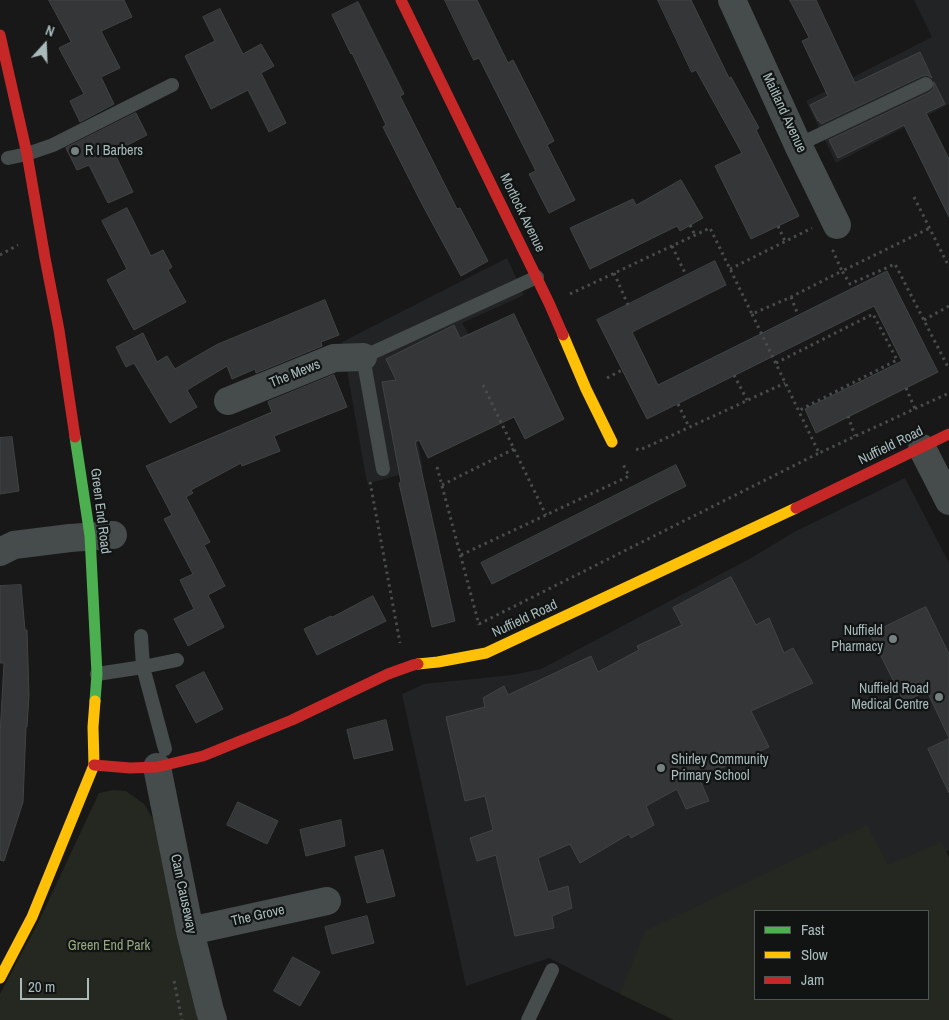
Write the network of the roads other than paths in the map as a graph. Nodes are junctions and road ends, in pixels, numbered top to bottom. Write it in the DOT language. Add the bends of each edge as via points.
graph roads {
  1 [pos="401,0"];
  2 [pos="732,0"];
  3 [pos="0,35"];
  4 [pos="926,84"];
  5 [pos="172,85"];
  6 [pos="798,144"];
  7 [pos="27,154"];
  8 [pos="8,158"];
  9 [pos="835,221"];
  10 [pos="537,277"];
  11 [pos="363,357"];
  12 [pos="228,402"];
  13 [pos="949,434"];
  14 [pos="612,442"];
  15 [pos="922,448"];
  16 [pos="383,469"];
  17 [pos="949,501"];
  18 [pos="101,536"];
  19 [pos="0,552"];
  20 [pos="141,636"];
  21 [pos="177,660"];
  22 [pos="143,667"];
  23 [pos="97,674"];
  24 [pos="161,758"];
  25 [pos="94,765"];
  26 [pos="327,901"];
  27 [pos="190,931"];
  28 [pos="552,970"];
  29 [pos="0,978"];
  30 [pos="213,1020"];
  31 [pos="528,1020"];
  1 -- 10 [label="street, Mortlock Avenue"];
  2 -- 6 [label="street, Maitland Avenue"];
  3 -- 7 [label="street, Green End Road"];
  4 -- 6 [label="lane"];
  5 -- 7 [label="lane" via="53,145"];
  6 -- 9 [label="street, Maitland Avenue"];
  7 -- 8 [label="lane"];
  7 -- 18 [label="street, Green End Road"];
  10 -- 11 [label="lane"];
  10 -- 14 [label="street, Mortlock Avenue"];
  11 -- 12 [label="street, The Mews" via="334,358"];
  11 -- 16 [label="lane"];
  13 -- 15 [label="street, Nuffield Road"];
  15 -- 17 [label="street"];
  15 -- 24 [label="street, Nuffield Road" via="486,654 413,665 204,756"];
  18 -- 19 [label="street" via="14,545"];
  18 -- 23 [label="street, Green End Road"];
  20 -- 22 [label="lane"];
  21 -- 22 [label="lane"];
  22 -- 23 [label="lane"];
  22 -- 24 [label="lane"];
  23 -- 25 [label="street, Green End Road"];
  24 -- 25 [label="street, Nuffield Road" via="130,768"];
  24 -- 27 [label="street, Cam Causeway"];
  25 -- 29 [label="street, Green End Road" via="32,917"];
  26 -- 27 [label="street, The Grove"];
  27 -- 30 [label="street, Cam Causeway"];
  28 -- 31 [label="lane"];
}
